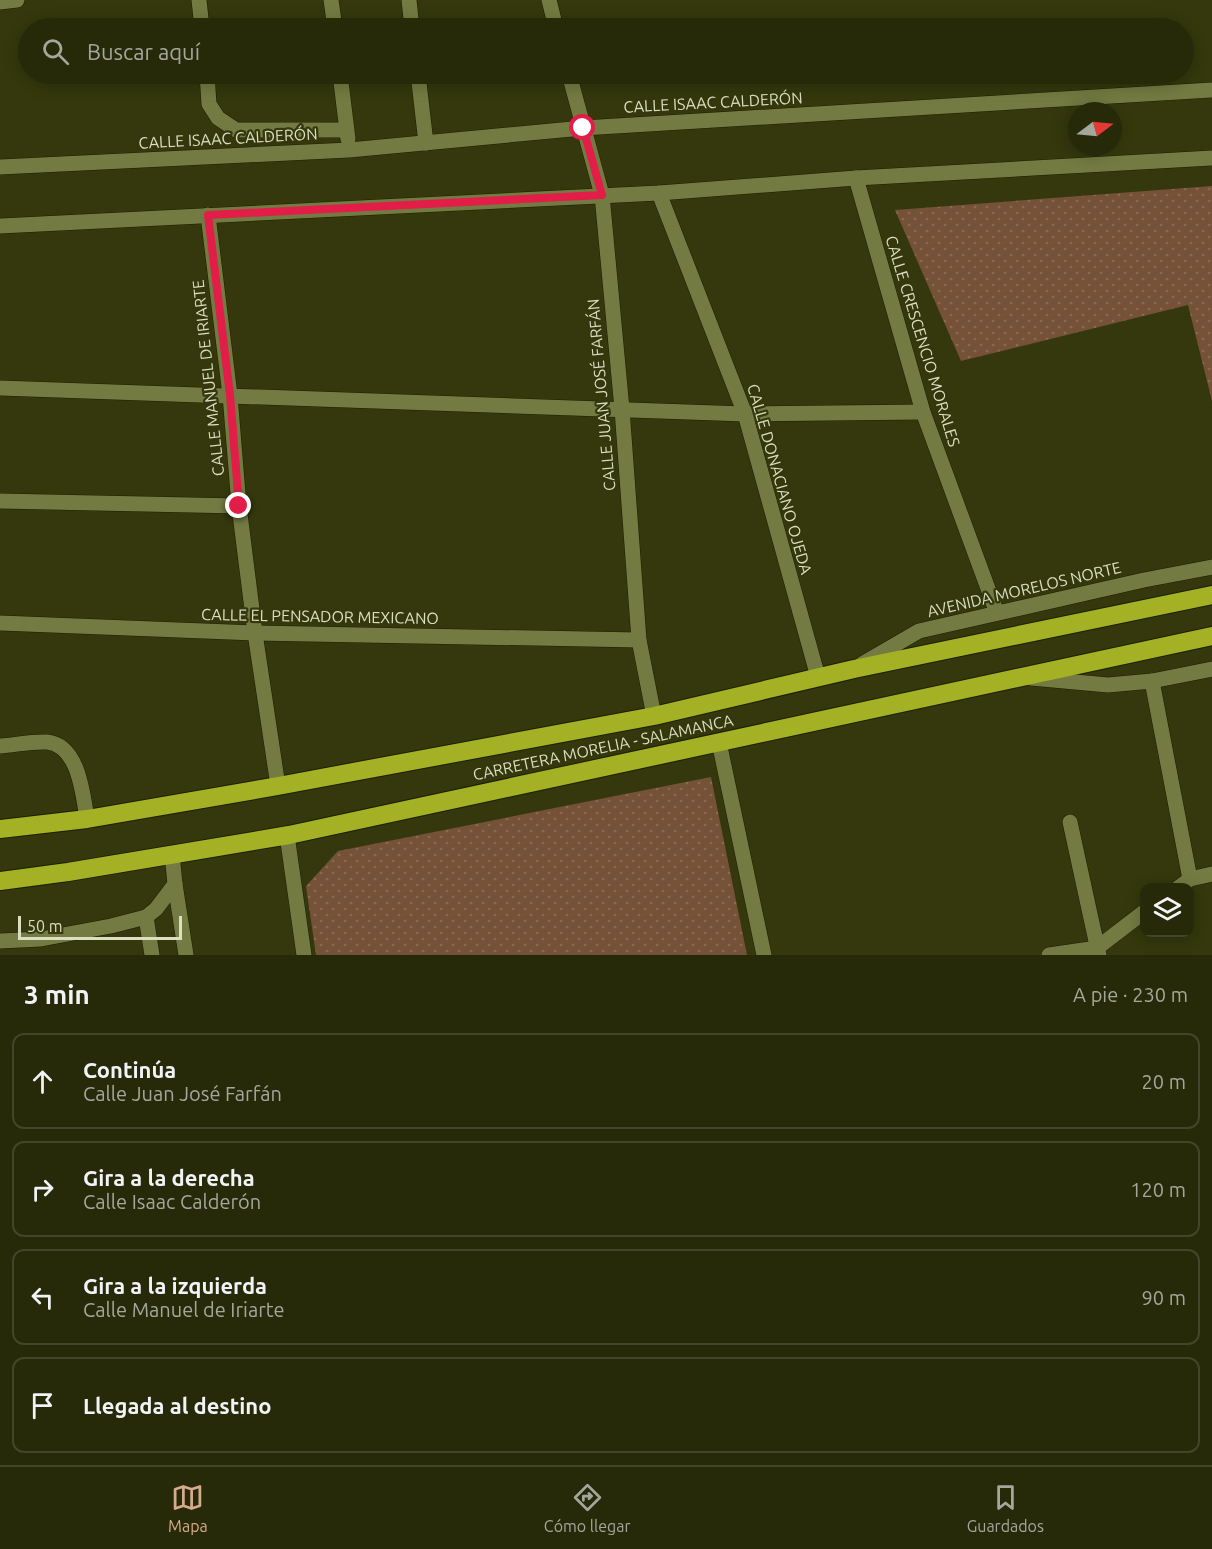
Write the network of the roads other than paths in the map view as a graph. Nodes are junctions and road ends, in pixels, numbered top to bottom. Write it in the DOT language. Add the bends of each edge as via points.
graph roads {
  1 [pos="17,0"];
  2 [pos="200,0"];
  3 [pos="331,0"];
  4 [pos="409,0"];
  5 [pos="549,0"];
  6 [pos="0,2"];
  7 [pos="201,18"];
  8 [pos="334,18"];
  9 [pos="411,18"];
  10 [pos="554,18"];
  11 [pos="208,84"];
  12 [pos="341,84"];
  13 [pos="419,84"];
  14 [pos="571,84"];
  15 [pos="1212,90"];
  16 [pos="583,128"];
  17 [pos="346,130"];
  18 [pos="426,143"];
  19 [pos="349,150"];
  20 [pos="1212,158"];
  21 [pos="0,167"];
  22 [pos="856,178"];
  23 [pos="659,193"];
  24 [pos="602,195"];
  25 [pos="208,215"];
  26 [pos="0,226"];
  27 [pos="0,388"];
  28 [pos="230,395"];
  29 [pos="622,409"];
  30 [pos="923,412"];
  31 [pos="745,414"];
  32 [pos="0,501"];
  33 [pos="239,506"];
  34 [pos="1212,567"];
  35 [pos="1212,595"];
  36 [pos="997,614"];
  37 [pos="0,623"];
  38 [pos="255,633"];
  39 [pos="1212,636"];
  40 [pos="639,640"];
  41 [pos="854,669"];
  42 [pos="1212,669"];
  43 [pos="818,677"];
  44 [pos="1016,677"];
  45 [pos="1152,681"];
  46 [pos="654,716"];
  47 [pos="719,742"];
  48 [pos="0,746"];
  49 [pos="278,786"];
  50 [pos="87,819"];
  51 [pos="1070,822"];
  52 [pos="0,829"];
  53 [pos="287,835"];
  54 [pos="171,854"];
  55 [pos="1212,874"];
  56 [pos="0,881"];
  57 [pos="1184,883"];
  58 [pos="175,884"];
  59 [pos="1140,915"];
  60 [pos="146,917"];
  61 [pos="0,941"];
  62 [pos="1098,951"];
  63 [pos="152,955"];
  64 [pos="186,955"];
  65 [pos="304,955"];
  66 [pos="764,955"];
  67 [pos="1049,955"];
  1 -- 6 [label="street"];
  2 -- 7 [label="street"];
  3 -- 8 [label="street"];
  4 -- 9 [label="street"];
  5 -- 10 [label="street"];
  11 -- 17 [label="street" via="210,104 218,118 236,130"];
  12 -- 17 [label="street"];
  13 -- 18 [label="street"];
  14 -- 16 [label="street, CALLE JUAN JOSÉ FARFÁN"];
  15 -- 16 [label="street, CALLE ISAAC CALDERÓN"];
  16 -- 18 [label="street, CALLE ISAAC CALDERÓN"];
  16 -- 24 [label="street, CALLE JUAN JOSÉ FARFÁN"];
  17 -- 19 [label="street"];
  18 -- 19 [label="street, CALLE ISAAC CALDERÓN"];
  19 -- 21 [label="street, CALLE ISAAC CALDERÓN"];
  20 -- 22 [label="street"];
  22 -- 23 [label="street"];
  22 -- 30 [label="street, CALLE CRESCENCIO MORALES"];
  23 -- 24 [label="street"];
  23 -- 31 [label="street, CALLE DONACIANO OJEDA"];
  24 -- 25 [label="street"];
  24 -- 29 [label="street, CALLE JUAN JOSÉ FARFÁN"];
  25 -- 26 [label="street"];
  25 -- 28 [label="street, CALLE MANUEL DE IRIARTE"];
  27 -- 28 [label="street"];
  28 -- 29 [label="street"];
  28 -- 33 [label="street, CALLE MANUEL DE IRIARTE"];
  29 -- 31 [label="street"];
  29 -- 40 [label="street, CALLE JUAN JOSÉ FARFÁN"];
  30 -- 31 [label="street"];
  30 -- 36 [label="street, CALLE CRESCENCIO MORALES"];
  31 -- 43 [label="street, CALLE DONACIANO OJEDA"];
  32 -- 33 [label="street"];
  33 -- 38 [label="street, CALLE MANUEL DE IRIARTE"];
  34 -- 36 [label="street, AVENIDA MORELOS NORTE"];
  35 -- 41 [label="highway, CARRETERA MORELIA - SALAMANCA"];
  36 -- 41 [label="street, AVENIDA MORELOS NORTE" via="920,631"];
  37 -- 38 [label="street, CALLE EL PENSADOR MEXICANO"];
  38 -- 40 [label="street, CALLE EL PENSADOR MEXICANO"];
  38 -- 49 [label="street, CALLE MANUEL DE IRIARTE"];
  39 -- 44 [label="highway, CARRETERA MORELIA - SALAMANCA"];
  40 -- 46 [label="street, CALLE JUAN JOSÉ FARFÁN"];
  41 -- 43 [label="highway, CARRETERA MORELIA - SALAMANCA"];
  42 -- 45 [label="street"];
  43 -- 46 [label="highway, CARRETERA MORELIA - SALAMANCA"];
  44 -- 45 [label="street" via="1108,685"];
  44 -- 47 [label="highway, CARRETERA MORELIA - SALAMANCA"];
  45 -- 57 [label="street"];
  46 -- 49 [label="highway, CARRETERA MORELIA - SALAMANCA"];
  47 -- 53 [label="highway, CARRETERA MORELIA - SALAMANCA"];
  47 -- 66 [label="street"];
  48 -- 50 [label="street" via="49,742 67,751 80,780"];
  49 -- 50 [label="highway, CARRETERA MORELIA - SALAMANCA"];
  50 -- 52 [label="highway, CARRETERA MORELIA - SALAMANCA"];
  51 -- 62 [label="street"];
  53 -- 54 [label="highway, CARRETERA MORELIA - SALAMANCA"];
  53 -- 65 [label="street"];
  54 -- 56 [label="highway, CARRETERA MORELIA - SALAMANCA"];
  54 -- 58 [label="street"];
  55 -- 57 [label="street"];
  58 -- 60 [label="street"];
  58 -- 64 [label="street"];
  59 -- 62 [label="street"];
  60 -- 61 [label="street" via="41,939"];
  60 -- 63 [label="street"];
  62 -- 67 [label="street"];
}
